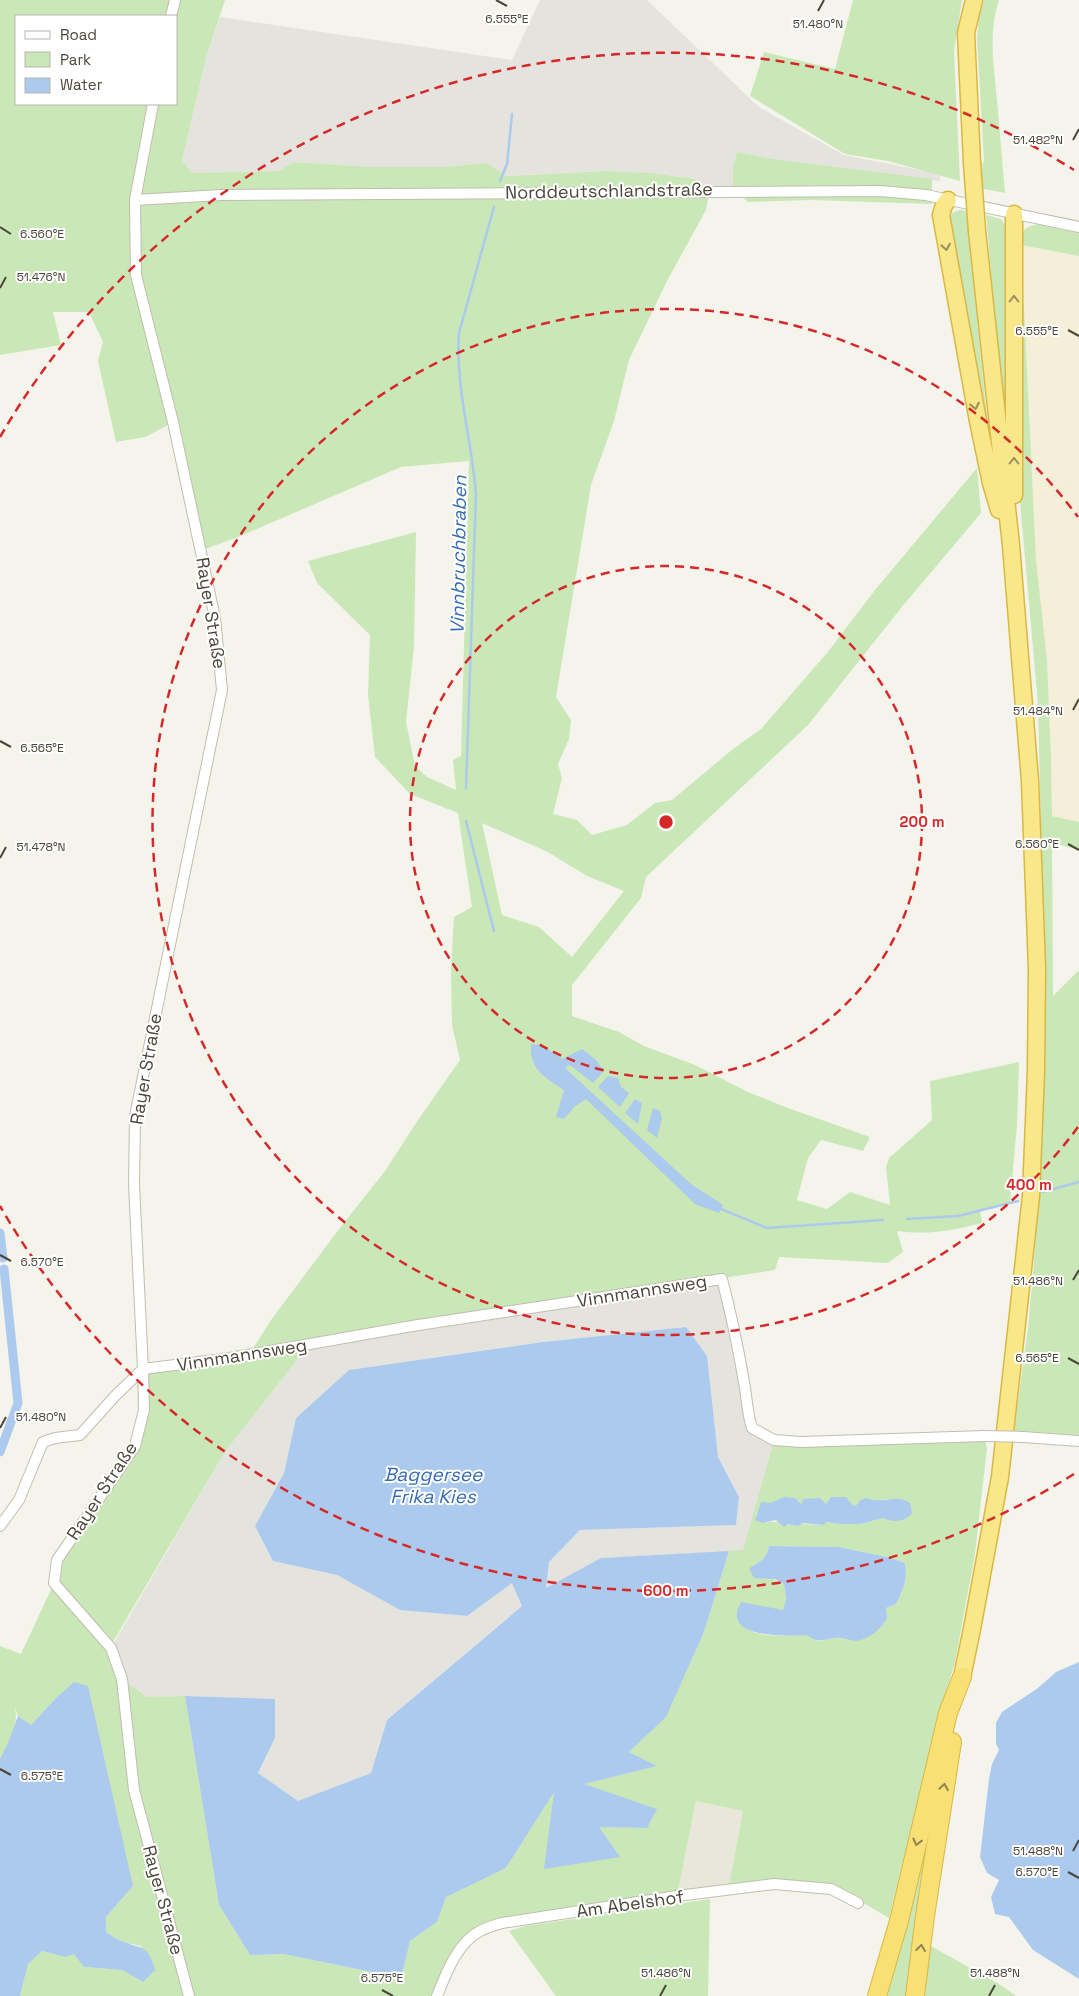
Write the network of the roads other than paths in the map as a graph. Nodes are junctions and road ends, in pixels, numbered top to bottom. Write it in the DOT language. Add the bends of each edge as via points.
graph roads {
  1 [pos="175,0"];
  2 [pos="974,0"];
  3 [pos="171,15"];
  4 [pos="153,105"];
  5 [pos="135,200"];
  6 [pos="948,200"];
  7 [pos="1014,214"];
  8 [pos="1079,226"];
  9 [pos="1011,545"];
  10 [pos="143,1369"];
  11 [pos="1079,1441"];
  12 [pos="0,1526"];
  13 [pos="962,1677"];
  14 [pos="905,1888"];
  15 [pos="858,1903"];
  16 [pos="189,1996"];
  17 [pos="437,1996"];
  18 [pos="865,1996"];
  19 [pos="877,1996"];
  20 [pos="915,1996"];
  1 -- 3 [label="street"];
  2 -- 9 [label="highway, bridge" via="966,33 972,163"];
  4 -- 5 [label="street, Rayer Straße"];
  5 -- 6 [label="street, Norddeutschlandstraße" via="221,195 738,190 904,192"];
  5 -- 10 [label="street, Rayer Straße" via="136,276 173,422 215,618 222,690 135,1116 134,1184"];
  6 -- 7 [label="street, Norddeutschlandstraße"];
  6 -- 9 [label="highway, one-way" via="941,215 950,272 991,483"];
  7 -- 8 [label="street, Norddeutschlandstraße"];
  9 -- 7 [label="highway, one-way"];
  9 -- 13 [label="highway" via="1030,781 1036,968 1033,1172 1000,1477"];
  10 -- 11 [label="street, Vinnmannsweg, bridge" via="231,1358 722,1278 747,1414 752,1428 774,1440 801,1442 984,1436"];
  10 -- 12 [label="street" via="80,1436 43,1442 19,1500"];
  10 -- 16 [label="street, Rayer Straße" via="144,1410 135,1446 57,1560 54,1583 111,1648 122,1679 134,1790"];
  13 -- 14 [label="highway, one-way" via="948,1712"];
  20 -- 13 [label="highway, one-way"];
  14 -- 18 [label="highway"];
  14 -- 19 [label="highway" via="895,1937"];
  15 -- 17 [label="street, Am Abelshof" via="831,1890 774,1884 502,1923 479,1931 467,1941 449,1966"];
}
